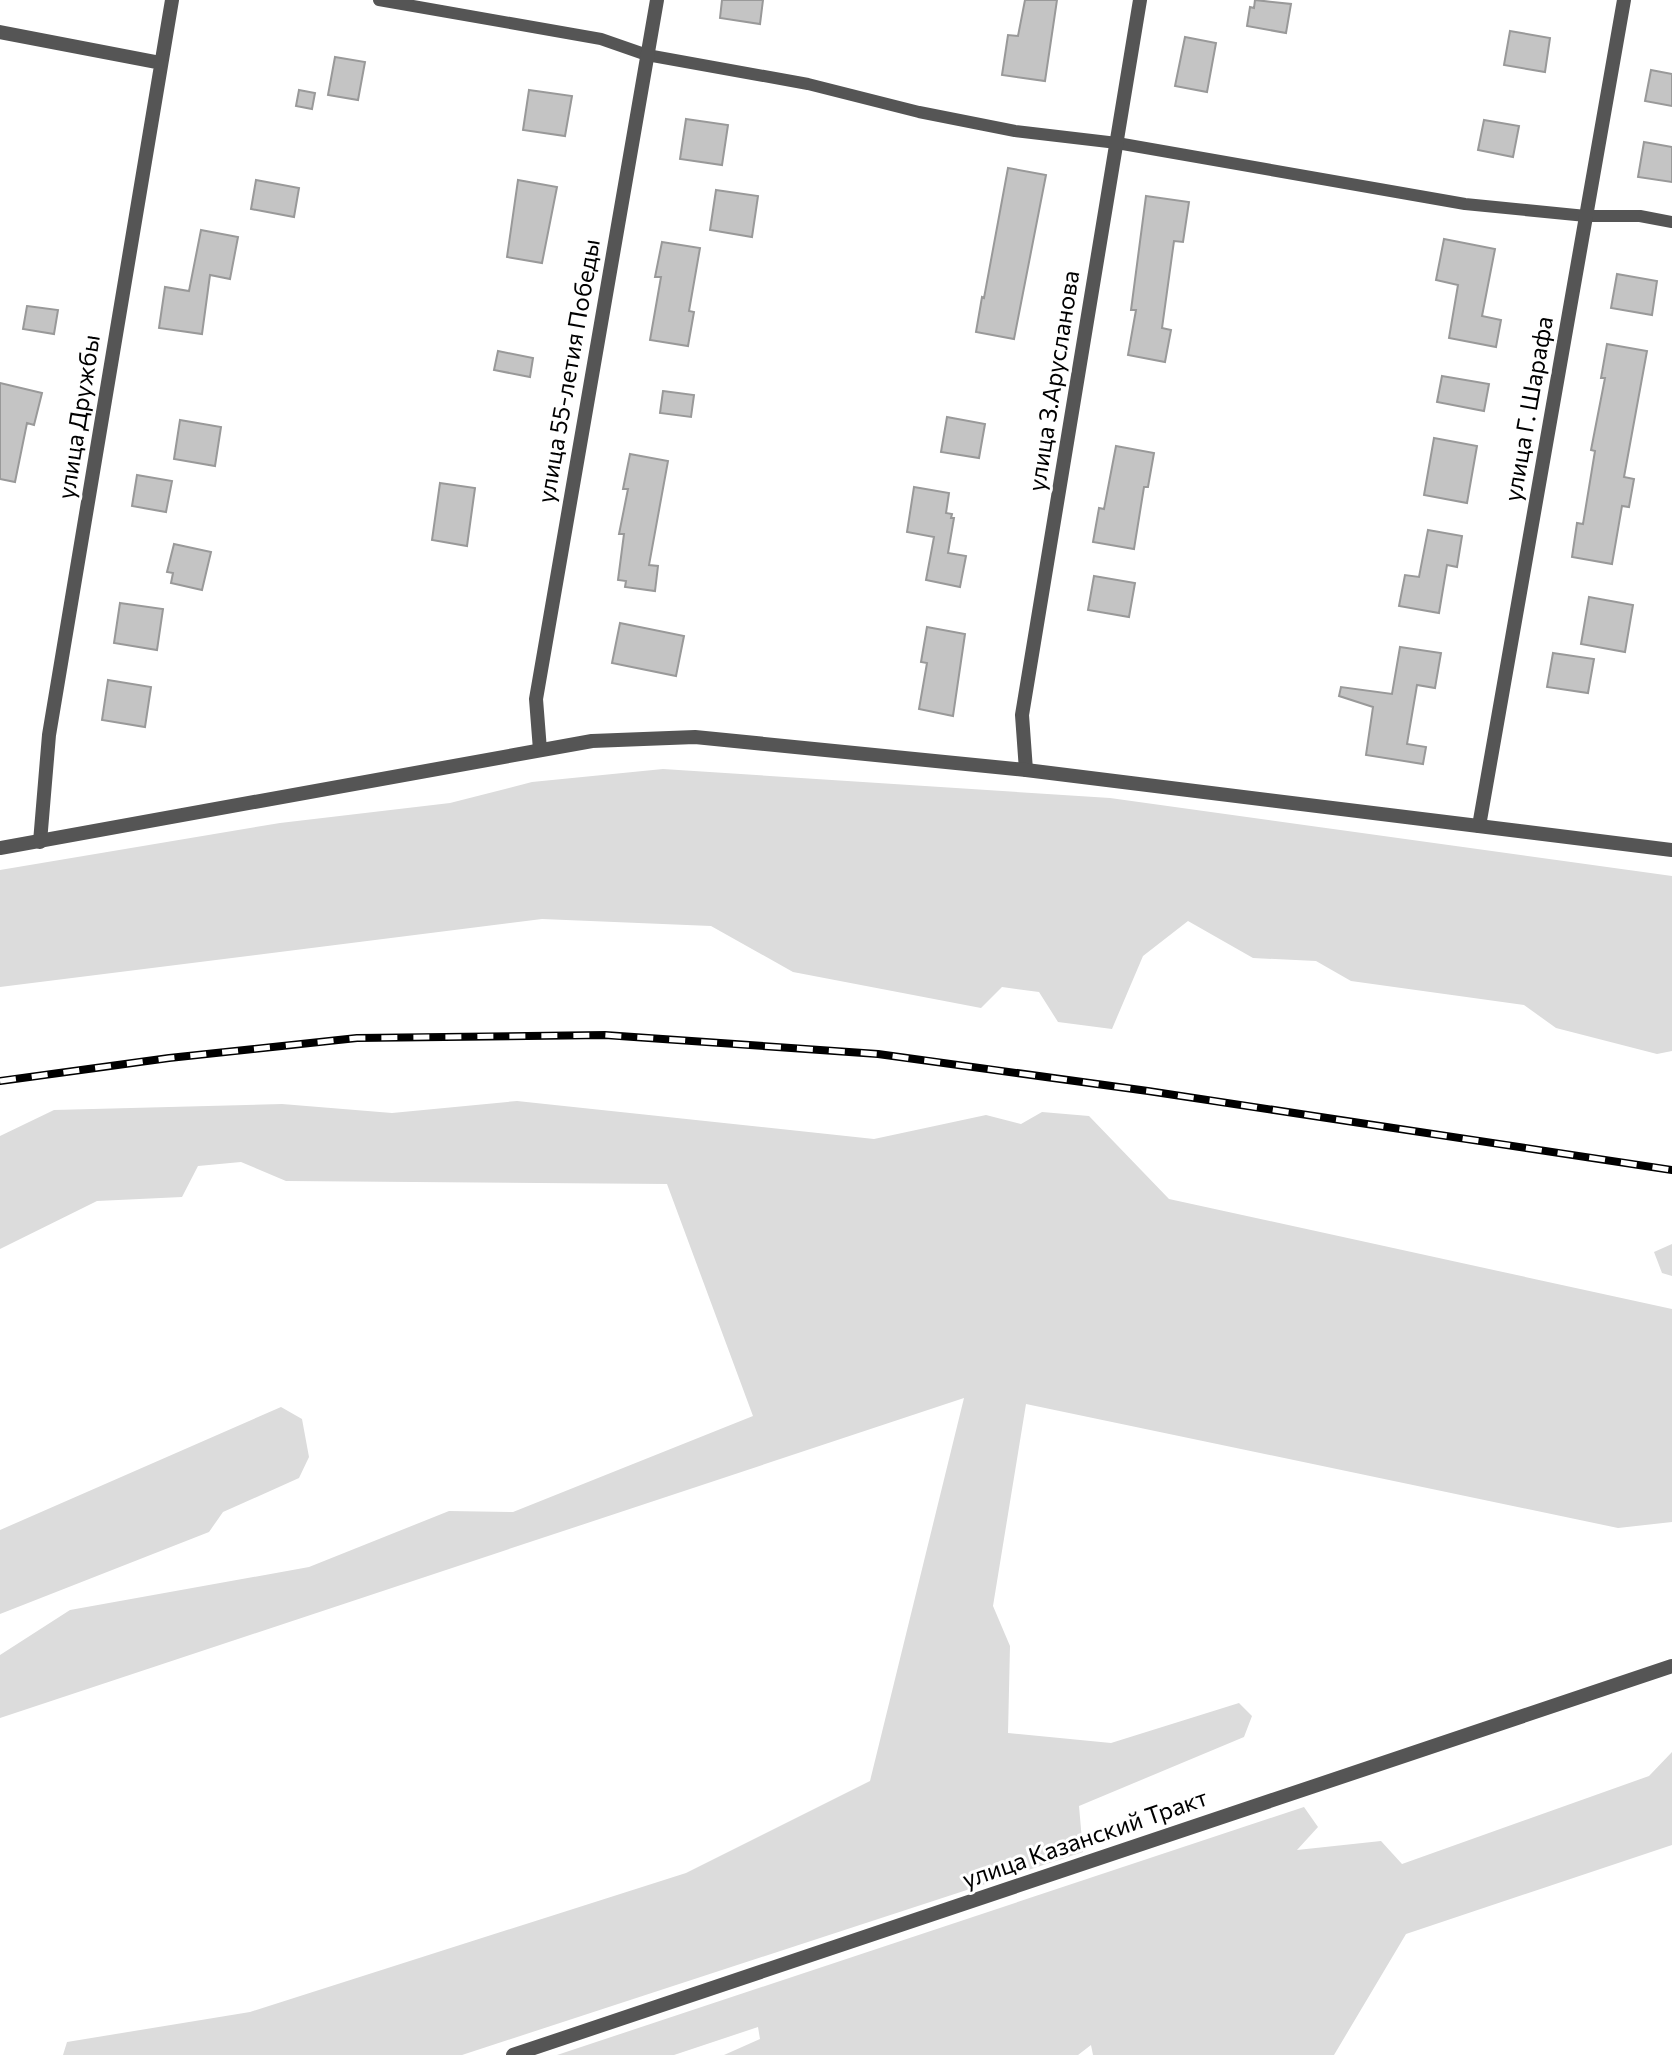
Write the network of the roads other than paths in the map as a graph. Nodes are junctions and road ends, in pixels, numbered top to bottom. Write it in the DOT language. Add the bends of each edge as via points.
graph roads {
  1 [pos="172,0"];
  2 [pos="379,0"];
  3 [pos="657,0"];
  4 [pos="1140,0"];
  5 [pos="1624,0"];
  6 [pos="0,32"];
  7 [pos="647,54"];
  8 [pos="161,63"];
  9 [pos="1117,143"];
  10 [pos="1587,216"];
  11 [pos="1672,222"];
  12 [pos="540,750"];
  13 [pos="1026,770"];
  14 [pos="1479,826"];
  15 [pos="40,842"];
  16 [pos="0,848"];
  17 [pos="1672,850"];
  18 [pos="1672,1666"];
  19 [pos="513,2055"];
  1 -- 8 [label="street, улица Дружбы"];
  2 -- 7 [label="lane" via="601,39"];
  3 -- 7 [label="street, улица 55-летия Победы"];
  4 -- 9 [label="street, улица З.Арусланова"];
  5 -- 10 [label="street, улица Г. Шарафа"];
  6 -- 8 [label="street"];
  7 -- 9 [label="lane" via="808,83 1015,131"];
  7 -- 12 [label="street, улица 55-летия Победы" via="536,699"];
  8 -- 15 [label="street, улица Дружбы" via="49,735"];
  9 -- 10 [label="lane" via="1465,204"];
  9 -- 13 [label="street, улица З.Арусланова" via="1021,715"];
  10 -- 11 [label="lane" via="1640,216"];
  10 -- 14 [label="street, улица Г. Шарафа"];
  12 -- 13 [label="street" via="593,741 695,737"];
  12 -- 15 [label="street"];
  13 -- 14 [label="street"];
  14 -- 17 [label="street"];
  15 -- 16 [label="street"];
  18 -- 19 [label="street, улица Казанский Тракт"];
}
